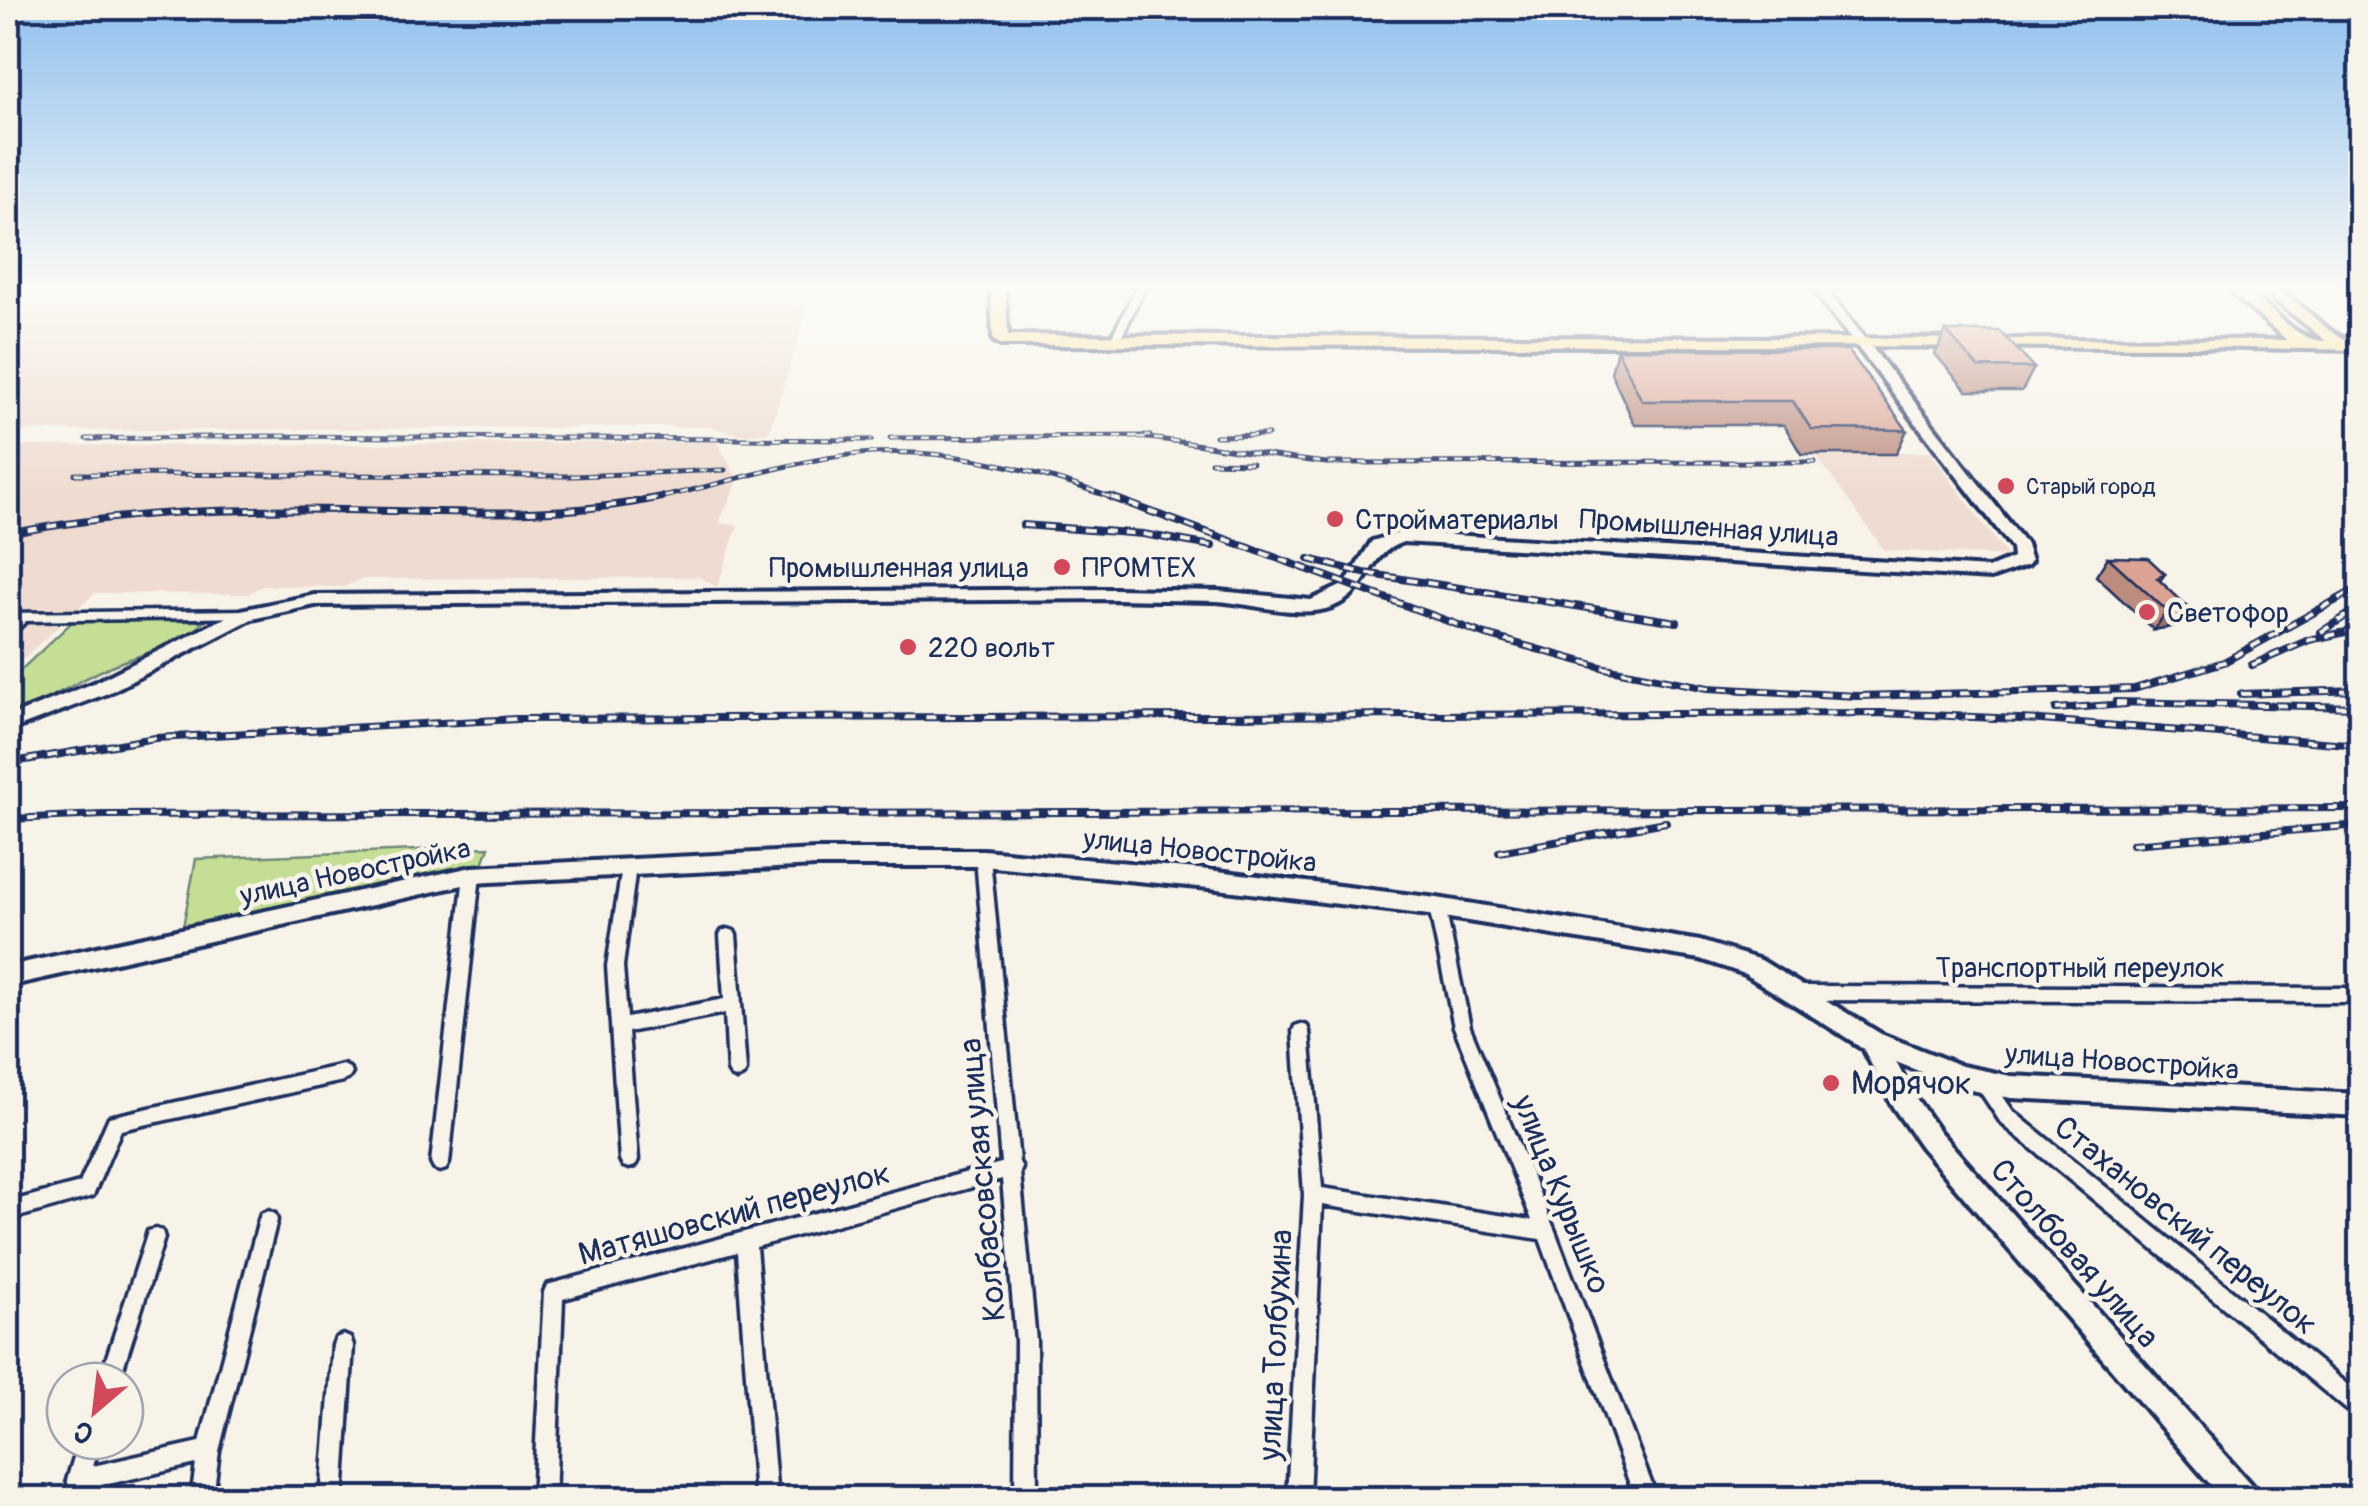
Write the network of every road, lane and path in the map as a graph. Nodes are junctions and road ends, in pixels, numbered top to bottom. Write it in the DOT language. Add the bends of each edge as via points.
graph roads {
  1 [pos="1875,359"];
  2 [pos="247,614"];
  3 [pos="23,617"];
  4 [pos="8,618"];
  5 [pos="8,632"];
  6 [pos="8,724"];
  7 [pos="984,858"];
  8 [pos="629,867"];
  9 [pos="472,875"];
  10 [pos="1437,907"];
  11 [pos="728,935"];
  12 [pos="8,976"];
  13 [pos="1800,994"];
  14 [pos="2360,995"];
  15 [pos="732,1004"];
  16 [pos="620,1027"];
  17 [pos="1302,1031"];
  18 [pos="1872,1041"];
  19 [pos="737,1071"];
  20 [pos="343,1073"];
  21 [pos="1983,1082"];
  22 [pos="2360,1105"];
  23 [pos="629,1160"];
  24 [pos="440,1163"];
  25 [pos="1013,1168"];
  26 [pos="1313,1195"];
  27 [pos="8,1212"];
  28 [pos="268,1220"];
  29 [pos="1546,1231"];
  30 [pos="155,1238"];
  31 [pos="746,1241"];
  32 [pos="344,1344"];
  33 [pos="116,1361"];
  34 [pos="2360,1408"];
  35 [pos="208,1451"];
  36 [pos="84,1461"];
  37 [pos="202,1498"];
  38 [pos="332,1498"];
  39 [pos="544,1498"];
  40 [pos="766,1498"];
  41 [pos="1026,1498"];
  42 [pos="1298,1498"];
  43 [pos="1646,1498"];
  44 [pos="2242,1498"];
  1 -- 2 [label="main road, Промышленная улица" via="2020,548 2022,561 1992,572 1402,537 1378,545 1340,596 1310,606 1220,596 883,594 315,600"];
  2 -- 3 [label="street"];
  2 -- 6 [label="main road, Промышленная улица" via="101,688"];
  3 -- 4 [label="street"];
  3 -- 5 [label="street"];
  7 -- 8 [label="main road, улица Новостройка"];
  7 -- 10 [label="main road, улица Новостройка"];
  7 -- 25 [label="street, Колбасовская улица"];
  8 -- 9 [label="main road, улица Новостройка"];
  8 -- 16 [label="street" via="615,966"];
  9 -- 12 [label="main road, улица Новостройка"];
  9 -- 24 [label="street"];
  10 -- 13 [label="main road, улица Новостройка" via="1700,950 1754,967"];
  10 -- 29 [label="street, улица Курышко" via="1462,1027"];
  11 -- 15 [label="street"];
  13 -- 14 [label="street, Транспортный переулок"];
  13 -- 18 [label="main road, улица Новостройка"];
  15 -- 16 [label="street"];
  15 -- 19 [label="street"];
  16 -- 23 [label="street"];
  17 -- 26 [label="street, улица Толбухина"];
  18 -- 21 [label="main road, улица Новостройка"];
  18 -- 44 [label="main road, Столбовая улица" via="1930,1140"];
  20 -- 27 [label="street" via="115,1123 86,1190"];
  21 -- 22 [label="main road, улица Новостройка"];
  21 -- 34 [label="street, Стахановский переулок" via="2007,1116"];
  25 -- 31 [label="street, Матяшовский переулок"];
  25 -- 41 [label="street, Колбасовская улица" via="1026,1341"];
  26 -- 29 [label="street, улица Толбухина"];
  26 -- 42 [label="street, улица Толбухина"];
  28 -- 35 [label="street"];
  29 -- 43 [label="street, улица Курышко"];
  30 -- 33 [label="street"];
  31 -- 39 [label="street, Матяшовский переулок" via="554,1292"];
  31 -- 40 [label="street"];
  32 -- 38 [label="street"];
  35 -- 36 [label="street" via="78,1480"];
  35 -- 37 [label="street"];
}
